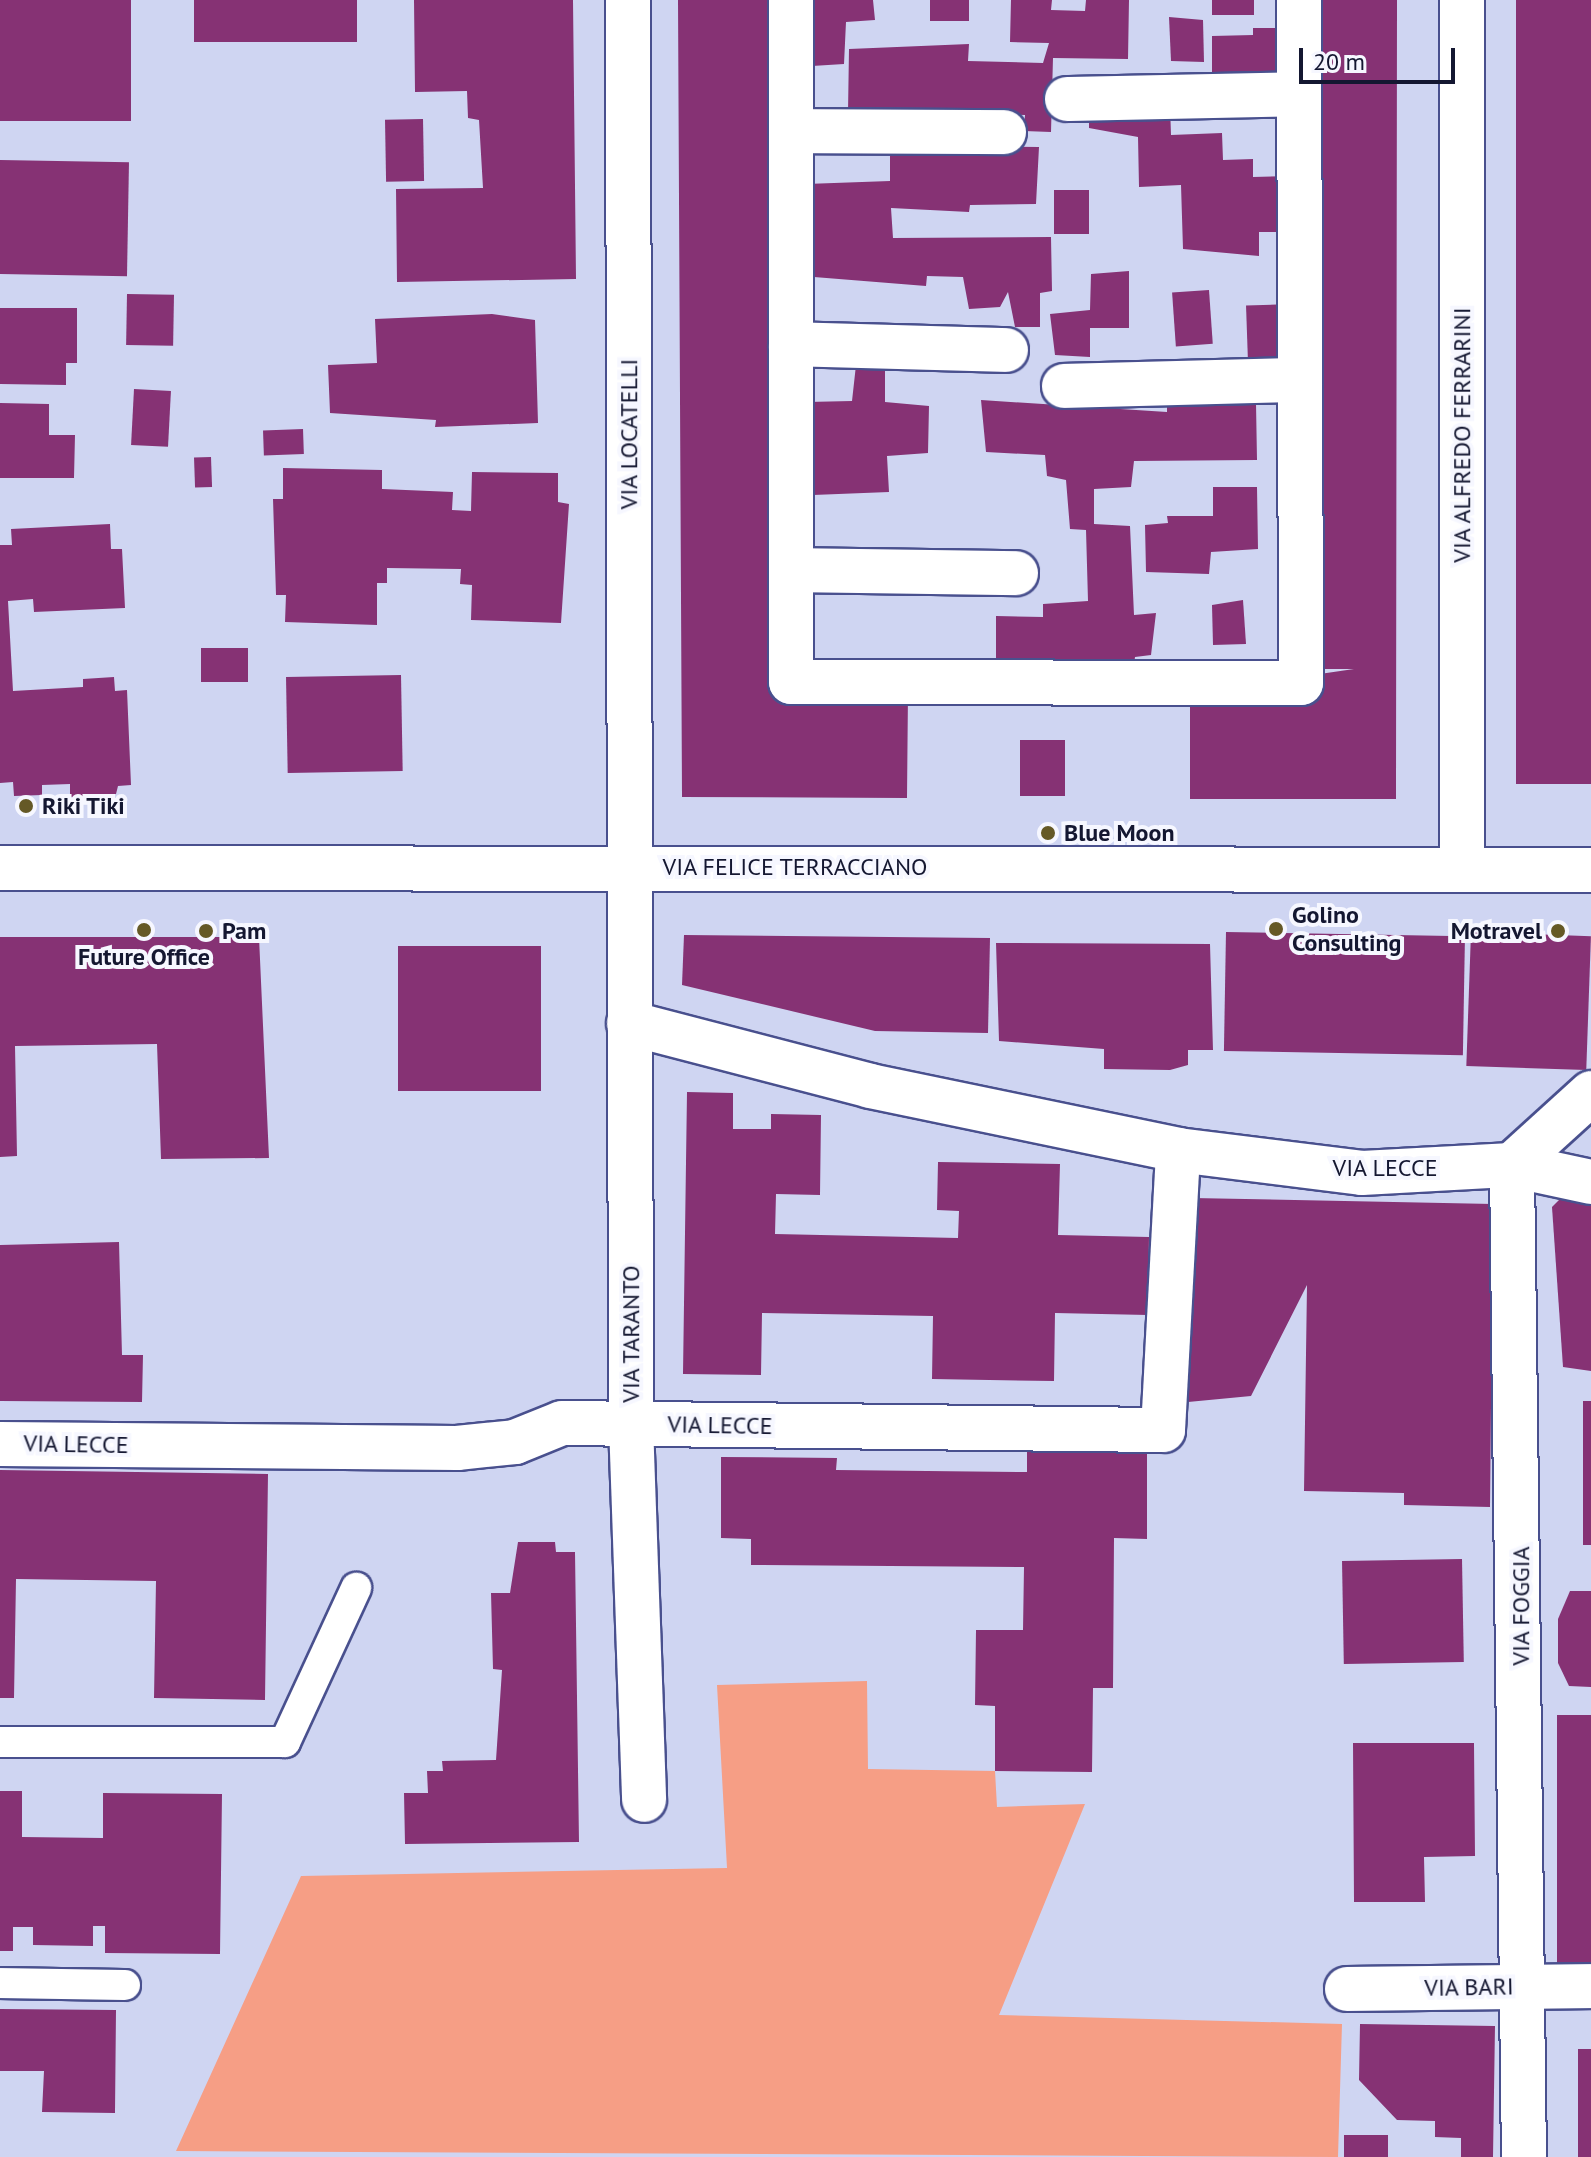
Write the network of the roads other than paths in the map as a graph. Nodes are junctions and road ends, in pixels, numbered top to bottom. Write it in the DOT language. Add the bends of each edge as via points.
graph roads {
  1 [pos="628,0"];
  2 [pos="791,0"];
  3 [pos="1299,0"];
  4 [pos="1462,0"];
  5 [pos="1299,94"];
  6 [pos="1067,99"];
  7 [pos="791,131"];
  8 [pos="1004,132"];
  9 [pos="791,344"];
  10 [pos="1006,350"];
  11 [pos="1300,380"];
  12 [pos="1064,386"];
  13 [pos="792,570"];
  14 [pos="1016,573"];
  15 [pos="630,867"];
  16 [pos="0,868"];
  17 [pos="1462,870"];
  18 [pos="1591,870"];
  19 [pos="629,1023"];
  20 [pos="1591,1093"];
  21 [pos="1178,1150"];
  22 [pos="1512,1165"];
  23 [pos="1591,1182"];
  24 [pos="631,1424"];
  25 [pos="0,1444"];
  26 [pos="356,1588"];
  27 [pos="0,1742"];
  28 [pos="644,1800"];
  29 [pos="0,1983"];
  30 [pos="125,1985"];
  31 [pos="1524,1986"];
  32 [pos="1591,1986"];
  33 [pos="1347,1989"];
  34 [pos="1524,2157"];
  1 -- 15 [label="street, VIA LOCATELLI"];
  2 -- 7 [label="street"];
  3 -- 5 [label="street"];
  4 -- 17 [label="street, VIA ALFREDO FERRARINI"];
  5 -- 6 [label="street"];
  5 -- 11 [label="street"];
  7 -- 8 [label="street"];
  7 -- 9 [label="street"];
  9 -- 10 [label="street"];
  9 -- 13 [label="street"];
  11 -- 12 [label="street"];
  11 -- 13 [label="street" via="1301,683 791,682"];
  13 -- 14 [label="street"];
  15 -- 16 [label="street, VIA FELICE TERRACCIANO"];
  15 -- 17 [label="street, VIA FELICE TERRACCIANO"];
  15 -- 19 [label="street, VIA TARANTO"];
  17 -- 18 [label="street, VIA FELICE TERRACCIANO"];
  19 -- 21 [label="street, VIA LECCE" via="870,1086"];
  19 -- 24 [label="street, VIA TARANTO"];
  20 -- 22 [label="street"];
  21 -- 22 [label="street, VIA LECCE" via="1362,1173"];
  21 -- 24 [label="street, VIA LECCE" via="1163,1430"];
  22 -- 23 [label="street, VIA LECCE"];
  22 -- 31 [label="street, VIA FOGGIA"];
  24 -- 25 [label="street, VIA LECCE" via="562,1423 515,1442 457,1448"];
  24 -- 28 [label="street, VIA TARANTO"];
  26 -- 27 [label="lane" via="285,1742"];
  29 -- 30 [label="lane"];
  31 -- 32 [label="street, VIA BARI"];
  31 -- 33 [label="street, VIA BARI"];
  31 -- 34 [label="street, VIA FOGGIA"];
}
